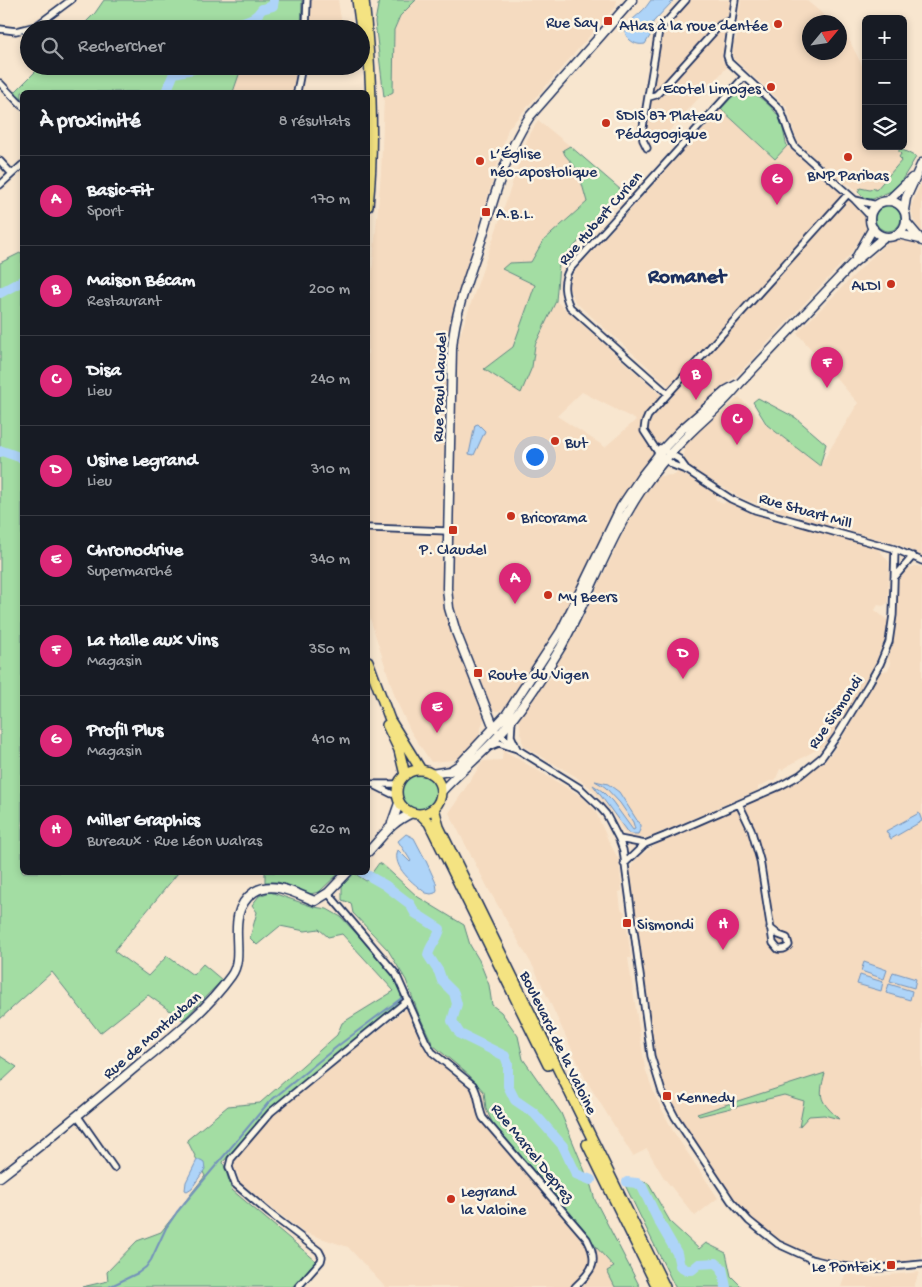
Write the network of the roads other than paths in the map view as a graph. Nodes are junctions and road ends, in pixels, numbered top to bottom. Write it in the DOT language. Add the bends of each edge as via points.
graph roads {
  1 [pos="307,0"];
  2 [pos="357,0"];
  3 [pos="364,0"];
  4 [pos="632,0"];
  5 [pos="686,0"];
  6 [pos="735,0"];
  7 [pos="67,1"];
  8 [pos="43,20"];
  9 [pos="306,20"];
  10 [pos="359,20"];
  11 [pos="366,20"];
  12 [pos="732,20"];
  13 [pos="0,29"];
  14 [pos="20,30"];
  15 [pos="300,75"];
  16 [pos="363,75"];
  17 [pos="369,75"];
  18 [pos="744,77"];
  19 [pos="0,83"];
  20 [pos="297,90"];
  21 [pos="364,90"];
  22 [pos="370,90"];
  23 [pos="649,97"];
  24 [pos="370,98"];
  25 [pos="20,104"];
  26 [pos="648,148"];
  27 [pos="370,149"];
  28 [pos="0,161"];
  29 [pos="922,163"];
  30 [pos="20,167"];
  31 [pos="12,174"];
  32 [pos="916,175"];
  33 [pos="0,185"];
  34 [pos="848,194"];
  35 [pos="855,200"];
  36 [pos="888,201"];
  37 [pos="877,204"];
  38 [pos="904,210"];
  39 [pos="870,216"];
  40 [pos="906,222"];
  41 [pos="873,228"];
  42 [pos="898,234"];
  43 [pos="884,236"];
  44 [pos="921,240"];
  45 [pos="852,264"];
  46 [pos="668,394"];
  47 [pos="663,452"];
  48 [pos="370,528"];
  49 [pos="447,531"];
  50 [pos="895,549"];
  51 [pos="913,556"];
  52 [pos="922,561"];
  53 [pos="894,578"];
  54 [pos="370,666"];
  55 [pos="370,683"];
  56 [pos="512,718"];
  57 [pos="497,733"];
  58 [pos="506,745"];
  59 [pos="517,749"];
  60 [pos="482,752"];
  61 [pos="421,770"];
  62 [pos="431,774"];
  63 [pos="405,775"];
  64 [pos="371,784"];
  65 [pos="398,784"];
  66 [pos="441,792"];
  67 [pos="398,799"];
  68 [pos="739,804"];
  69 [pos="434,808"];
  70 [pos="416,814"];
  71 [pos="391,825"];
  72 [pos="619,839"];
  73 [pos="645,844"];
  74 [pos="370,850"];
  75 [pos="624,864"];
  76 [pos="345,875"];
  77 [pos="328,893"];
  78 [pos="770,928"];
  79 [pos="408,1000"];
  80 [pos="77,1115"];
  81 [pos="114,1168"];
  82 [pos="0,1177"];
  83 [pos="922,1264"];
  84 [pos="298,1287"];
  85 [pos="575,1287"];
  86 [pos="657,1287"];
  87 [pos="665,1287"];
  1 -- 9 [label="street"];
  2 -- 10 [label="main road"];
  3 -- 11 [label="main road"];
  4 -- 49 [label="street, Rue Paul Claudel" via="530,116 519,132 505,165 454,328"];
  5 -- 23 [label="street" via="659,30"];
  6 -- 12 [label="street"];
  7 -- 8 [label="street"];
  12 -- 18 [label="street" via="727,56 731,65"];
  12 -- 23 [label="street" via="720,25 665,86"];
  13 -- 14 [label="street"];
  15 -- 20 [label="street"];
  16 -- 21 [label="main road"];
  17 -- 22 [label="main road"];
  18 -- 34 [label="street" via="780,109 795,147"];
  18 -- 46 [label="street, Rue Hubert Curien" via="565,278 570,307"];
  19 -- 25 [label="street"];
  23 -- 26 [label="street" via="642,133"];
  24 -- 27 [label="main road"];
  28 -- 31 [label="street"];
  29 -- 32 [label="street"];
  30 -- 31 [label="street"];
  31 -- 33 [label="street"];
  32 -- 36 [label="street"];
  32 -- 38 [label="street"];
  34 -- 35 [label="street"];
  34 -- 46 [label="street"];
  35 -- 37 [label="street"];
  35 -- 39 [label="street"];
  36 -- 37 [label="street"];
  36 -- 38 [label="street" via="898,203"];
  37 -- 39 [label="street"];
  38 -- 40 [label="street"];
  39 -- 41 [label="street"];
  40 -- 42 [label="street"];
  40 -- 44 [label="street"];
  41 -- 43 [label="street"];
  41 -- 45 [label="street"];
  42 -- 43 [label="street"];
  42 -- 44 [label="street"];
  43 -- 45 [label="street"];
  45 -- 47 [label="street" via="739,384 727,390 683,429"];
  46 -- 47 [label="street" via="648,416 644,431"];
  47 -- 50 [label="street, Rue Stuart Mill" via="679,459 688,471 724,495 755,510"];
  47 -- 56 [label="street" via="620,527 560,648"];
  47 -- 57 [label="street" via="621,507 561,631"];
  48 -- 49 [label="street"];
  49 -- 57 [label="street, Rue Paul Claudel" via="449,608"];
  50 -- 51 [label="street, Rue Stuart Mill"];
  50 -- 53 [label="street, Rue Sismondi"];
  51 -- 52 [label="street, Rue Stuart Mill"];
  51 -- 53 [label="street"];
  53 -- 68 [label="street, Rue Sismondi" via="889,642 880,664 837,736 822,757 800,775"];
  54 -- 61 [label="main road" via="390,720"];
  55 -- 63 [label="main road" via="399,750"];
  56 -- 57 [label="street"];
  56 -- 59 [label="street" via="511,736"];
  57 -- 58 [label="street"];
  57 -- 59 [label="street"];
  57 -- 60 [label="street"];
  57 -- 62 [label="street" via="450,771"];
  58 -- 59 [label="street"];
  58 -- 60 [label="street" via="493,744"];
  59 -- 72 [label="street" via="580,788 598,805"];
  60 -- 66 [label="street"];
  61 -- 62 [label="main road"];
  61 -- 63 [label="main road"];
  62 -- 66 [label="main road"];
  63 -- 65 [label="main road"];
  64 -- 65 [label="street"];
  64 -- 67 [label="street"];
  65 -- 67 [label="main road"];
  66 -- 69 [label="main road"];
  67 -- 70 [label="main road" via="404,809"];
  67 -- 71 [label="street"];
  68 -- 73 [label="street, Rue Sismondi"];
  68 -- 78 [label="street" via="760,860"];
  69 -- 70 [label="main road"];
  69 -- 87 [label="main road, Boulevard de la Valoine" via="439,827"];
  70 -- 71 [label="street"];
  70 -- 86 [label="main road, Boulevard de la Valoine" via="429,823"];
  71 -- 74 [label="street"];
  72 -- 73 [label="street"];
  72 -- 75 [label="street"];
  73 -- 75 [label="street, Rue Sismondi"];
  75 -- 83 [label="street" via="651,1056 662,1092 678,1122 731,1201 748,1221 778,1244 811,1259 869,1269"];
  76 -- 77 [label="street"];
  77 -- 79 [label="street, Rue Marcel Deprez" via="396,974"];
  77 -- 80 [label="street, Rue de Montauban" via="315,900 274,887 254,893 238,918 238,958 228,981 190,1022"];
  79 -- 84 [label="street" via="271,1112 231,1159 229,1167 235,1184 322,1257"];
  79 -- 85 [label="street, Rue Marcel Deprez" via="432,1052 473,1085 484,1118 587,1239 594,1262 592,1270"];
  80 -- 81 [label="street"];
  80 -- 82 [label="street, Rue de Montauban"];
}
